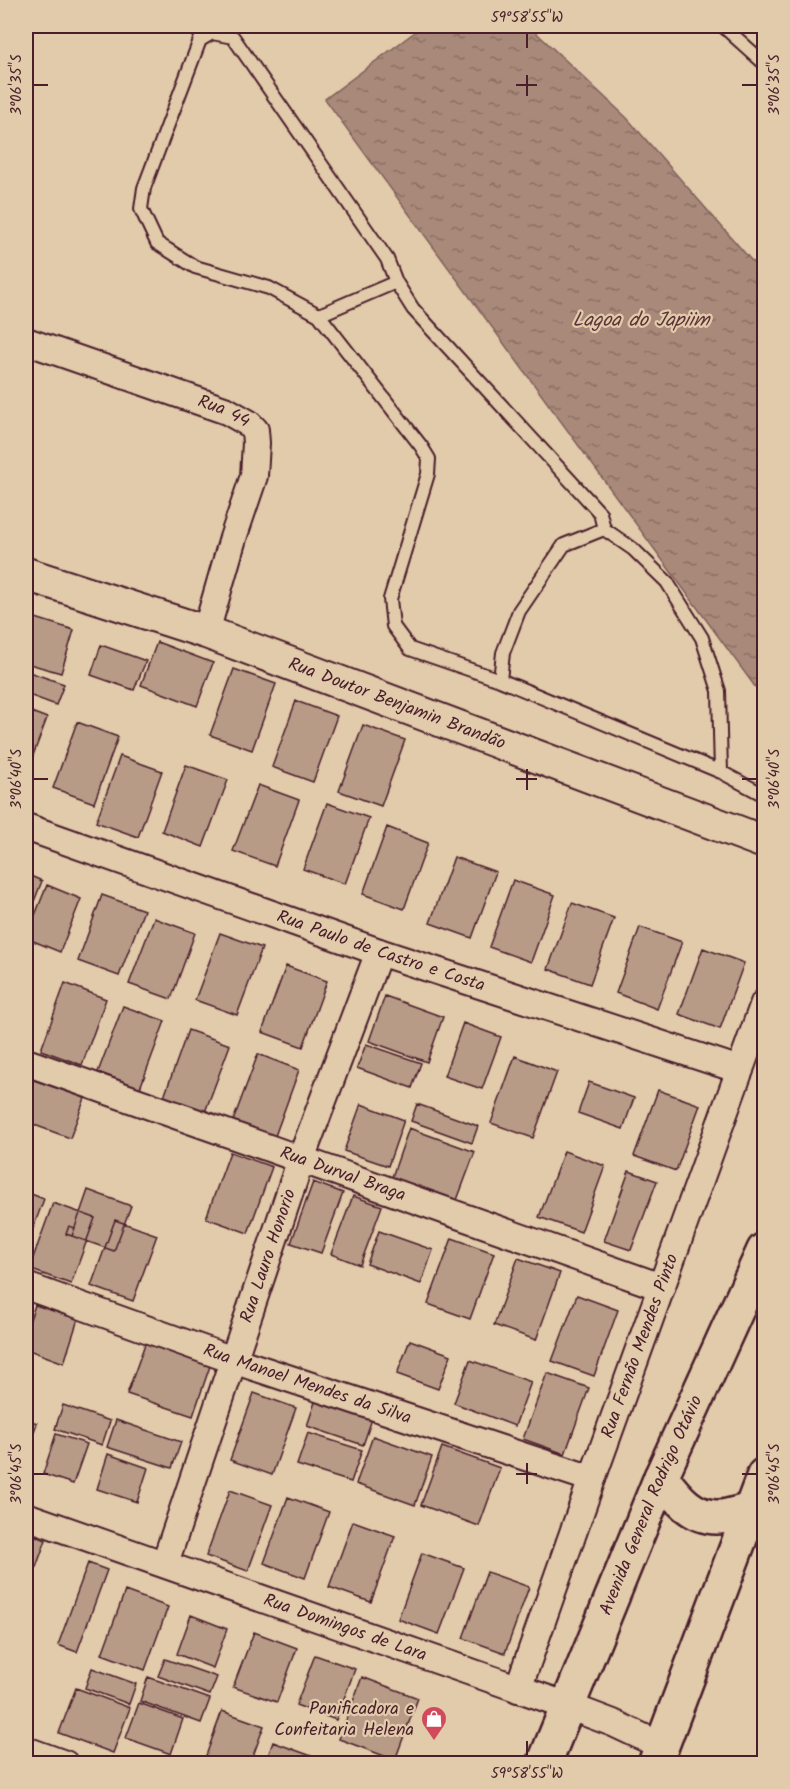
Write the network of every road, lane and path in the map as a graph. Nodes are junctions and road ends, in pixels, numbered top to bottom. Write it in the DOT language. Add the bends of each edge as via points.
graph roads {
  1 [pos="723,26"];
  2 [pos="765,63"];
  3 [pos="396,282"];
  4 [pos="319,315"];
  5 [pos="26,340"];
  6 [pos="604,530"];
  7 [pos="26,574"];
  8 [pos="206,632"];
  9 [pos="500,680"];
  10 [pos="721,772"];
  11 [pos="765,795"];
  12 [pos="26,827"];
  13 [pos="765,842"];
  14 [pos="379,952"];
  15 [pos="765,1003"];
  16 [pos="26,1062"];
  17 [pos="740,1070"];
  18 [pos="301,1159"];
  19 [pos="765,1250"];
  20 [pos="26,1286"];
  21 [pos="661,1287"];
  22 [pos="233,1360"];
  23 [pos="765,1475"];
  24 [pos="660,1477"];
  25 [pos="592,1479"];
  26 [pos="758,1512"];
  27 [pos="26,1516"];
  28 [pos="165,1563"];
  29 [pos="518,1689"];
  30 [pos="568,1706"];
  31 [pos="26,1750"];
  32 [pos="658,1755"];
  33 [pos="65,1764"];
  34 [pos="544,1764"];
  1 -- 2 [label="lane"];
  3 -- 4 [label="lane"];
  3 -- 4 [label="lane" via="387,259 233,37 212,33 200,40 144,188 141,209 157,243 195,267 269,288"];
  3 -- 6 [label="lane" via="413,309 600,513"];
  4 -- 9 [label="lane" via="429,459 428,474 390,599 393,626 410,649"];
  5 -- 8 [label="street, Rua 44" via="227,411 255,430 254,476"];
  6 -- 9 [label="lane" via="564,545 519,611 503,653"];
  6 -- 10 [label="lane" via="633,549 667,582 702,638 719,691"];
  7 -- 8 [label="street, Rua Doutor Benjamin Brandão"];
  8 -- 13 [label="street, Rua Doutor Benjamin Brandão"];
  9 -- 10 [label="lane"];
  10 -- 11 [label="lane"];
  12 -- 14 [label="street, Rua Paulo de Castro e Costa"];
  14 -- 17 [label="street, Rua Paulo de Castro e Costa"];
  14 -- 18 [label="street, Rua Lauro Honorio"];
  15 -- 17 [label="street, Rua Fernão Mendes Pinto"];
  16 -- 18 [label="street, Rua Durval Braga"];
  17 -- 21 [label="street, Rua Fernão Mendes Pinto"];
  18 -- 21 [label="street, Rua Durval Braga"];
  18 -- 22 [label="street, Rua Lauro Honorio"];
  19 -- 24 [label="main road, Avenida General Rodrigo Otávio"];
  20 -- 22 [label="street, Rua Manoel Mendes da Silva"];
  21 -- 25 [label="street, Rua Fernão Mendes Pinto"];
  22 -- 25 [label="street, Rua Manoel Mendes da Silva"];
  22 -- 28 [label="street, Rua Lauro Honorio"];
  23 -- 26 [label="main road"];
  24 -- 26 [label="main road" via="681,1503 698,1514 718,1518"];
  24 -- 30 [label="main road, Avenida General Rodrigo Otávio"];
  25 -- 29 [label="street, Rua Fernão Mendes Pinto"];
  26 -- 32 [label="main road"];
  27 -- 28 [label="street, Rua Domingos de Lara"];
  28 -- 29 [label="street, Rua Domingos de Lara"];
  29 -- 30 [label="street, Rua Domingos de Lara"];
  30 -- 32 [label="street, Rua Domingos de Lara" via="613,1723"];
  30 -- 34 [label="main road, Avenida General Rodrigo Otávio"];
  31 -- 33 [label="street"];
}
